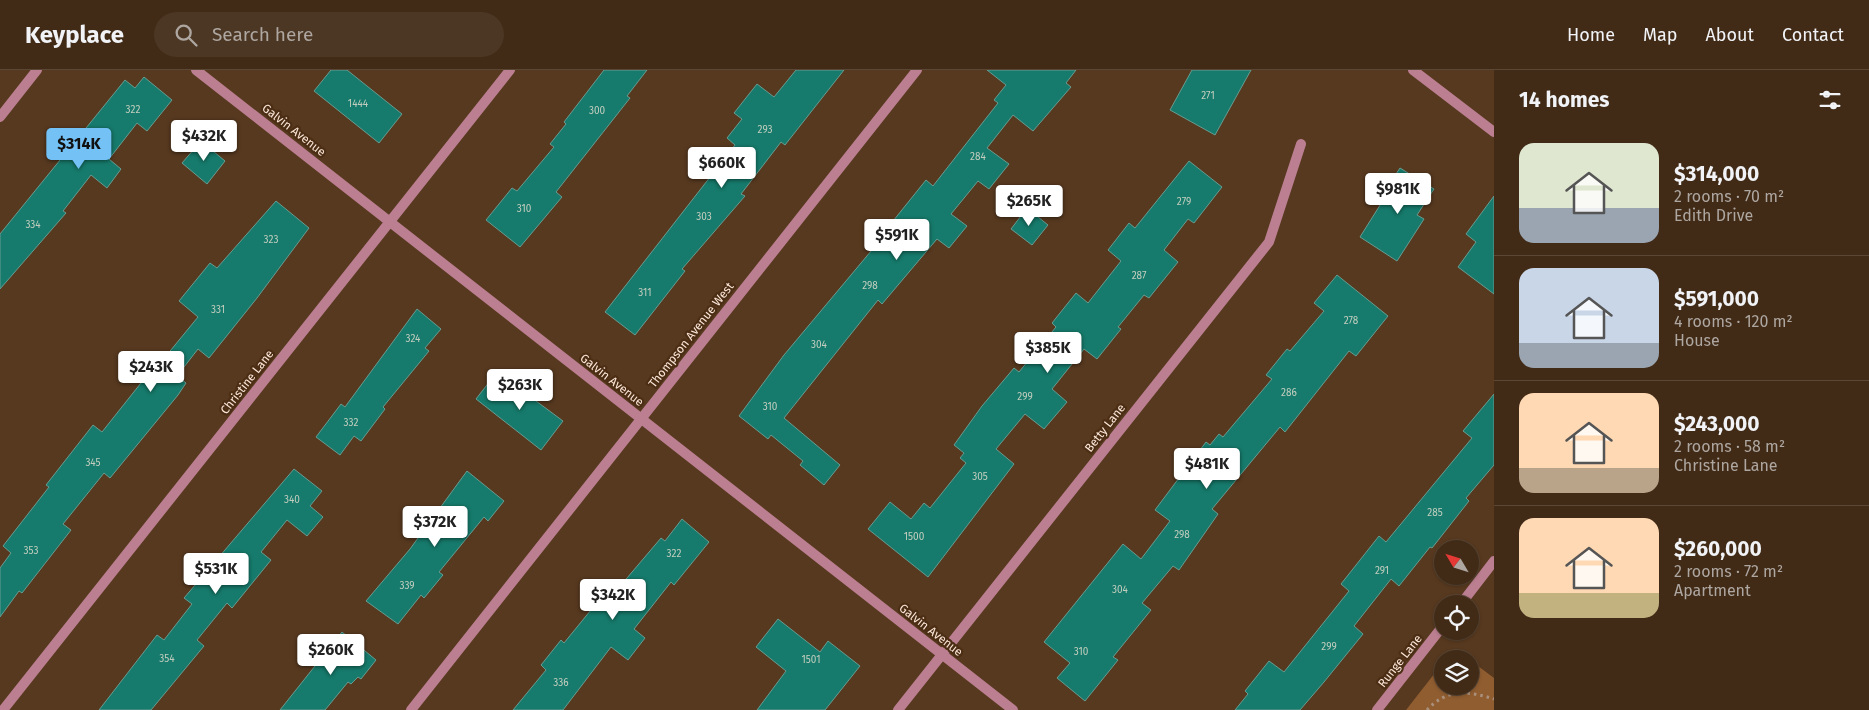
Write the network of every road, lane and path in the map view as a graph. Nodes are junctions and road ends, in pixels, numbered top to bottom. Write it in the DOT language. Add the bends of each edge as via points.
graph roads {
  1 [pos="37,70"];
  2 [pos="196,70"];
  3 [pos="510,70"];
  4 [pos="917,70"];
  5 [pos="1413,70"];
  6 [pos="0,117"];
  7 [pos="1494,132"];
  8 [pos="1301,144"];
  9 [pos="390,222"];
  10 [pos="641,419"];
  11 [pos="1494,561"];
  12 [pos="1468,595"];
  13 [pos="1434,637"];
  14 [pos="942,654"];
  15 [pos="1494,699"];
  16 [pos="4,710"];
  17 [pos="411,710"];
  18 [pos="898,710"];
  19 [pos="1013,710"];
  20 [pos="1377,710"];
  21 [pos="1427,710"];
  1 -- 6 [label="street"];
  2 -- 9 [label="street, Galvin Avenue"];
  3 -- 9 [label="street, Christine Lane"];
  4 -- 10 [label="street, Thompson Avenue West"];
  5 -- 7 [label="street"];
  8 -- 14 [label="street, Betty Lane" via="1269,242"];
  9 -- 10 [label="street, Galvin Avenue"];
  9 -- 16 [label="street, Christine Lane"];
  10 -- 14 [label="street, Galvin Avenue"];
  10 -- 17 [label="street, Thompson Avenue West"];
  11 -- 12 [label="street"];
  13 -- 20 [label="street, Runge Lane"];
  14 -- 18 [label="street, Betty Lane"];
  14 -- 19 [label="street, Galvin Avenue"];
  15 -- 21 [label="path" via="1471,692 1451,694"];
}
